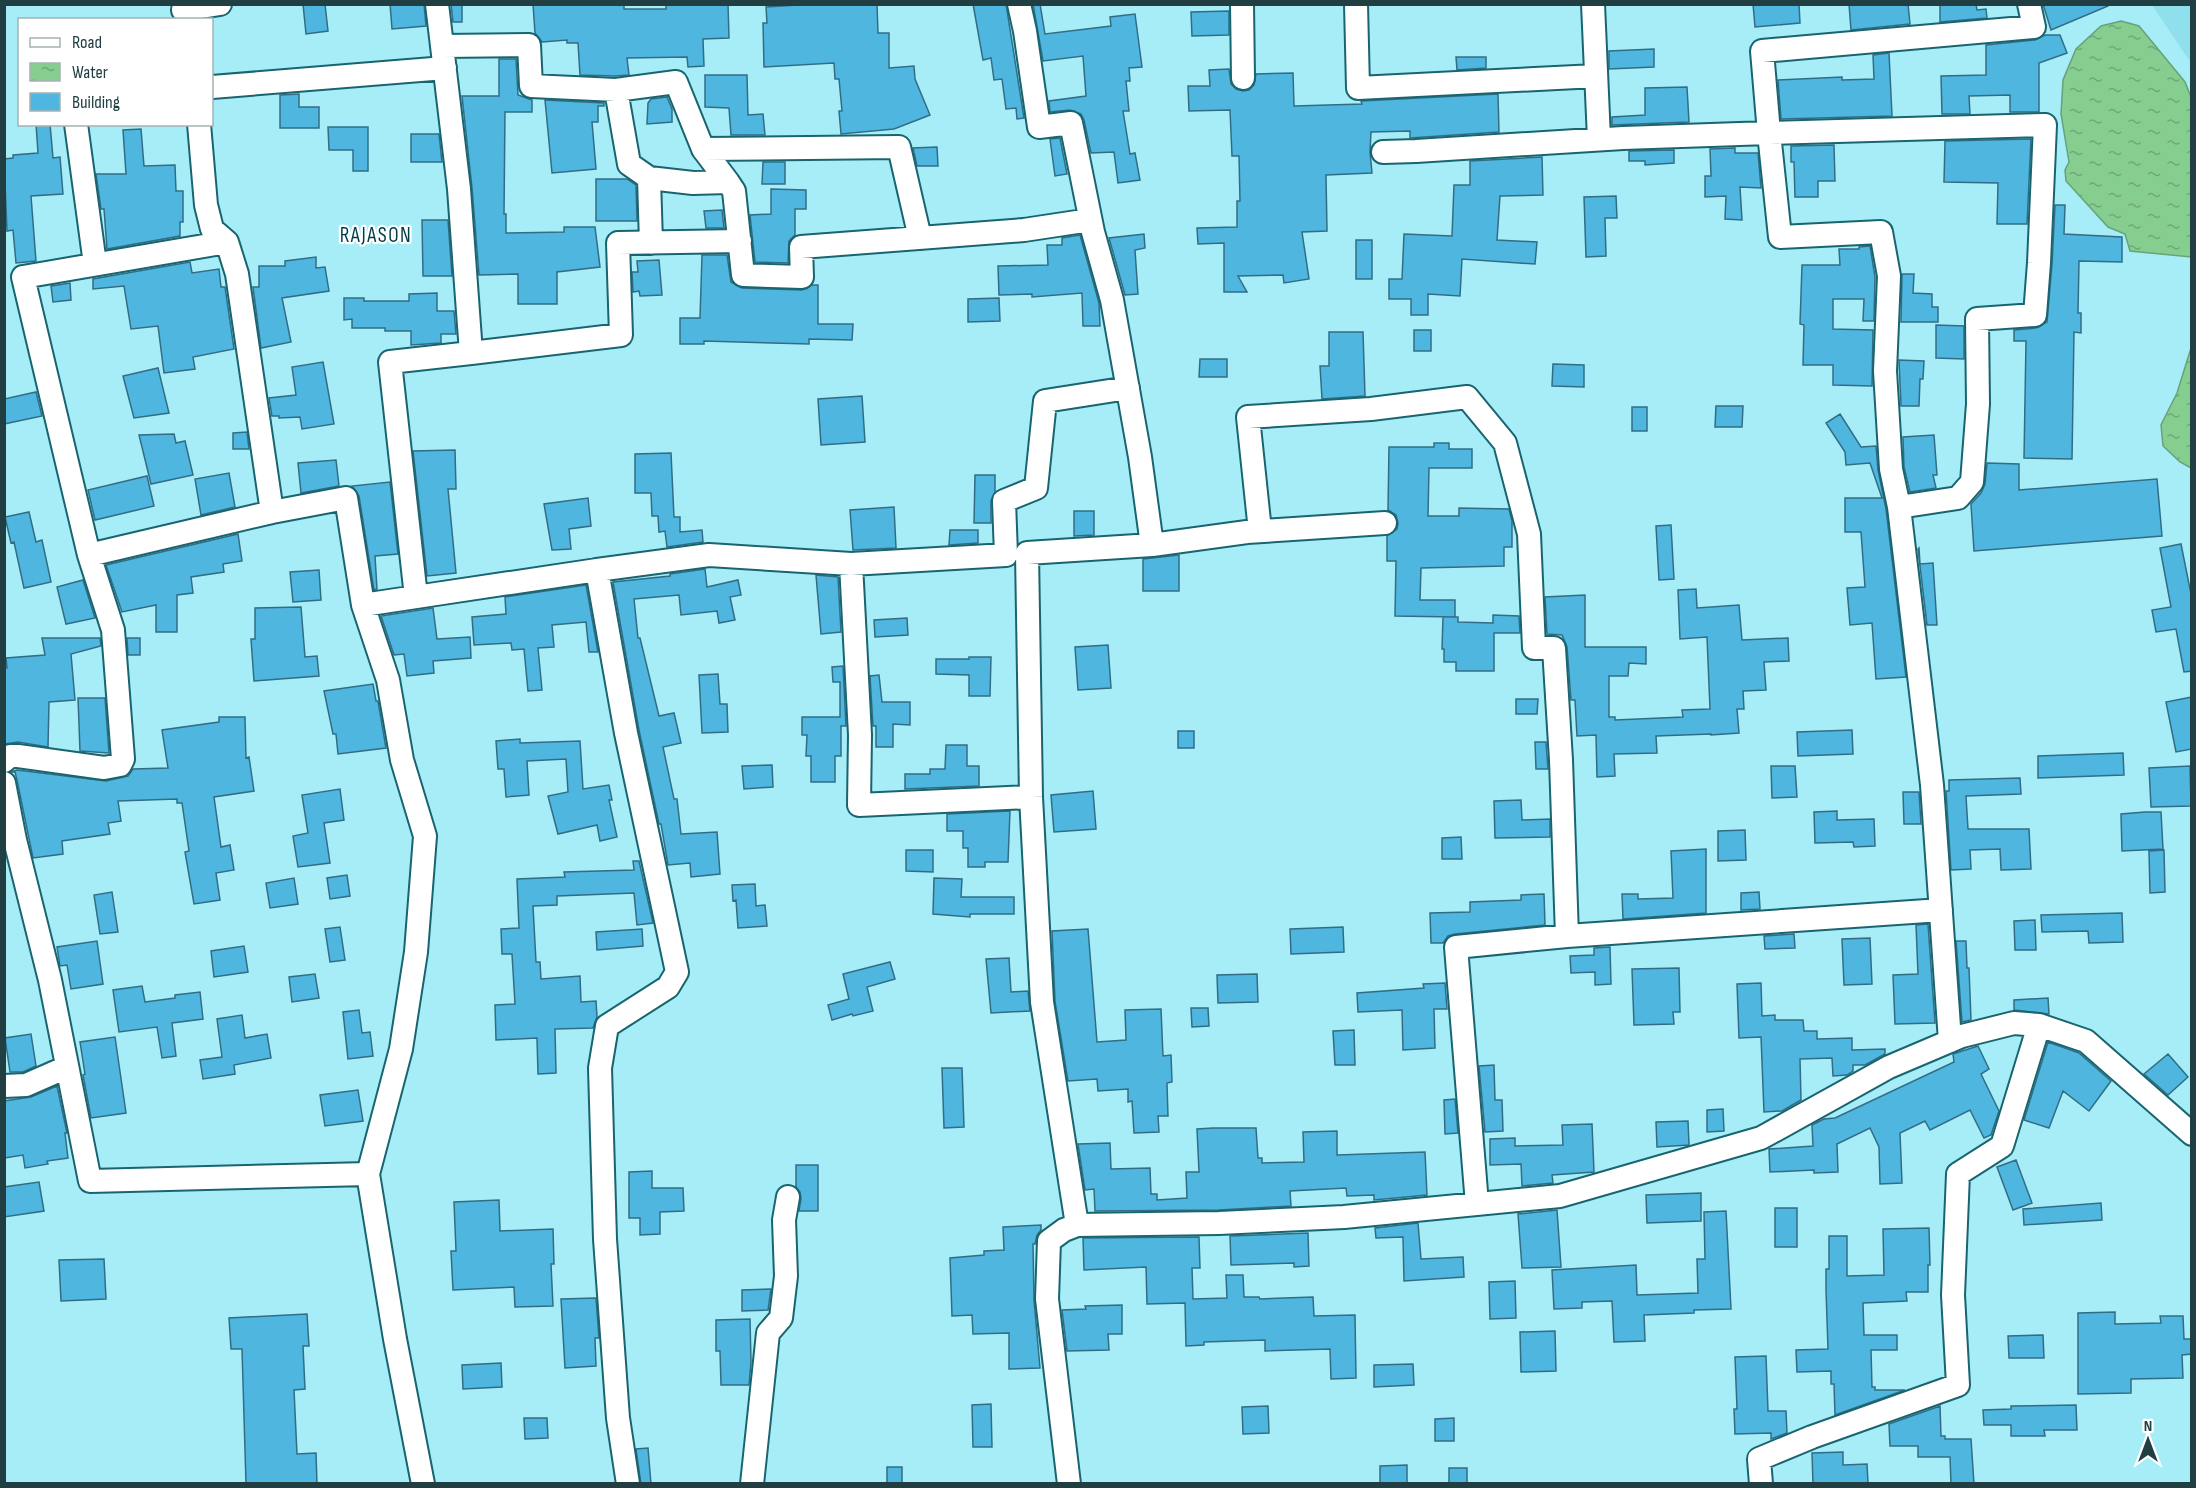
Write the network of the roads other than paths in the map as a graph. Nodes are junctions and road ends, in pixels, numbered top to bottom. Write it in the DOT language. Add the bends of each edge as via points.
graph roads {
  1 [pos="220,4"];
  2 [pos="437,4"];
  3 [pos="1019,4"];
  4 [pos="1242,4"];
  5 [pos="1356,4"];
  6 [pos="1593,4"];
  7 [pos="2029,4"];
  8 [pos="183,11"];
  9 [pos="443,57"];
  10 [pos="1596,76"];
  11 [pos="1243,78"];
  12 [pos="213,87"];
  13 [pos="616,90"];
  14 [pos="76,126"];
  15 [pos="199,126"];
  16 [pos="1769,133"];
  17 [pos="1599,139"];
  18 [pos="703,149"];
  19 [pos="1383,152"];
  20 [pos="649,178"];
  21 [pos="728,182"];
  22 [pos="1090,220"];
  23 [pos="920,238"];
  24 [pos="740,241"];
  25 [pos="227,242"];
  26 [pos="651,243"];
  27 [pos="95,264"];
  28 [pos="471,353"];
  29 [pos="1128,388"];
  30 [pos="1899,507"];
  31 [pos="272,512"];
  32 [pos="1385,523"];
  33 [pos="1260,531"];
  34 [pos="1152,544"];
  35 [pos="1016,554"];
  36 [pos="89,555"];
  37 [pos="851,564"];
  38 [pos="597,570"];
  39 [pos="416,597"];
  40 [pos="363,605"];
  41 [pos="4,761"];
  42 [pos="4,783"];
  43 [pos="1031,797"];
  44 [pos="1941,910"];
  45 [pos="1567,936"];
  46 [pos="2039,1025"];
  47 [pos="1950,1041"];
  48 [pos="67,1067"];
  49 [pos="4,1086"];
  50 [pos="2192,1134"];
  51 [pos="368,1174"];
  52 [pos="788,1197"];
  53 [pos="1477,1204"];
  54 [pos="1077,1225"];
  55 [pos="423,1484"];
  56 [pos="628,1484"];
  57 [pos="752,1484"];
  58 [pos="1069,1484"];
  59 [pos="1761,1484"];
  1 -- 8 [label="street"];
  2 -- 9 [label="street"];
  3 -- 22 [label="street" via="1039,127 1071,123"];
  4 -- 11 [label="street"];
  5 -- 10 [label="street" via="1358,88"];
  6 -- 10 [label="street"];
  7 -- 16 [label="street" via="2034,27 1762,51"];
  9 -- 12 [label="street"];
  9 -- 13 [label="street" via="529,45 531,86"];
  9 -- 28 [label="street" via="459,189"];
  10 -- 17 [label="street"];
  13 -- 18 [label="street" via="676,82"];
  13 -- 20 [label="street" via="629,164"];
  14 -- 27 [label="street"];
  15 -- 25 [label="street" via="206,205 212,229"];
  16 -- 17 [label="street"];
  16 -- 30 [label="street" via="1780,237 1881,232 1889,276 1885,370 1891,469"];
  16 -- 30 [label="street" via="2045,125 2035,315 1977,319 1978,404 1972,482 1958,498"];
  17 -- 19 [label="street"];
  18 -- 21 [label="street"];
  18 -- 23 [label="street" via="899,147"];
  20 -- 21 [label="street"];
  20 -- 26 [label="street"];
  21 -- 24 [label="street" via="734,191"];
  22 -- 23 [label="street"];
  22 -- 29 [label="street" via="1112,300"];
  23 -- 24 [label="street" via="801,247 802,277 743,275"];
  24 -- 26 [label="street"];
  25 -- 27 [label="street"];
  25 -- 31 [label="street" via="237,274"];
  26 -- 28 [label="street" via="618,243 621,334"];
  27 -- 36 [label="street" via="23,277"];
  28 -- 39 [label="street" via="390,362"];
  29 -- 34 [label="street"];
  29 -- 35 [label="street" via="1046,401 1036,488 1004,501"];
  30 -- 44 [label="street" via="1932,785"];
  31 -- 36 [label="street"];
  31 -- 40 [label="street" via="346,498"];
  32 -- 33 [label="street"];
  33 -- 34 [label="street"];
  33 -- 45 [label="street" via="1248,417 1371,409 1467,397 1505,443 1529,534 1534,648 1554,648"];
  34 -- 35 [label="street"];
  35 -- 37 [label="street"];
  35 -- 43 [label="street"];
  36 -- 41 [label="street" via="112,630 123,759 120,765 104,768 18,756"];
  37 -- 38 [label="street" via="709,555"];
  37 -- 43 [label="street" via="860,735 859,805"];
  38 -- 39 [label="street"];
  38 -- 56 [label="street" via="626,734 677,972 668,987 607,1026 600,1068 605,1239 618,1418"];
  39 -- 40 [label="street"];
  40 -- 51 [label="street" via="388,680 402,760 425,836 416,952 401,1049"];
  42 -- 48 [label="street"];
  43 -- 54 [label="street" via="1042,1002"];
  44 -- 45 [label="street"];
  44 -- 47 [label="street"];
  45 -- 53 [label="street" via="1456,947"];
  46 -- 47 [label="street" via="2014,1023"];
  46 -- 50 [label="street" via="2086,1041"];
  46 -- 59 [label="street" via="2002,1146 1958,1174 1953,1295 1958,1385 1759,1459"];
  47 -- 53 [label="street" via="1889,1067 1761,1138 1560,1196"];
  48 -- 49 [label="street" via="26,1085"];
  48 -- 51 [label="street" via="90,1181"];
  51 -- 55 [label="street"];
  52 -- 57 [label="street" via="781,1318 768,1333"];
  53 -- 54 [label="street" via="1344,1217"];
  54 -- 58 [label="street" via="1049,1241 1047,1299"];
}
